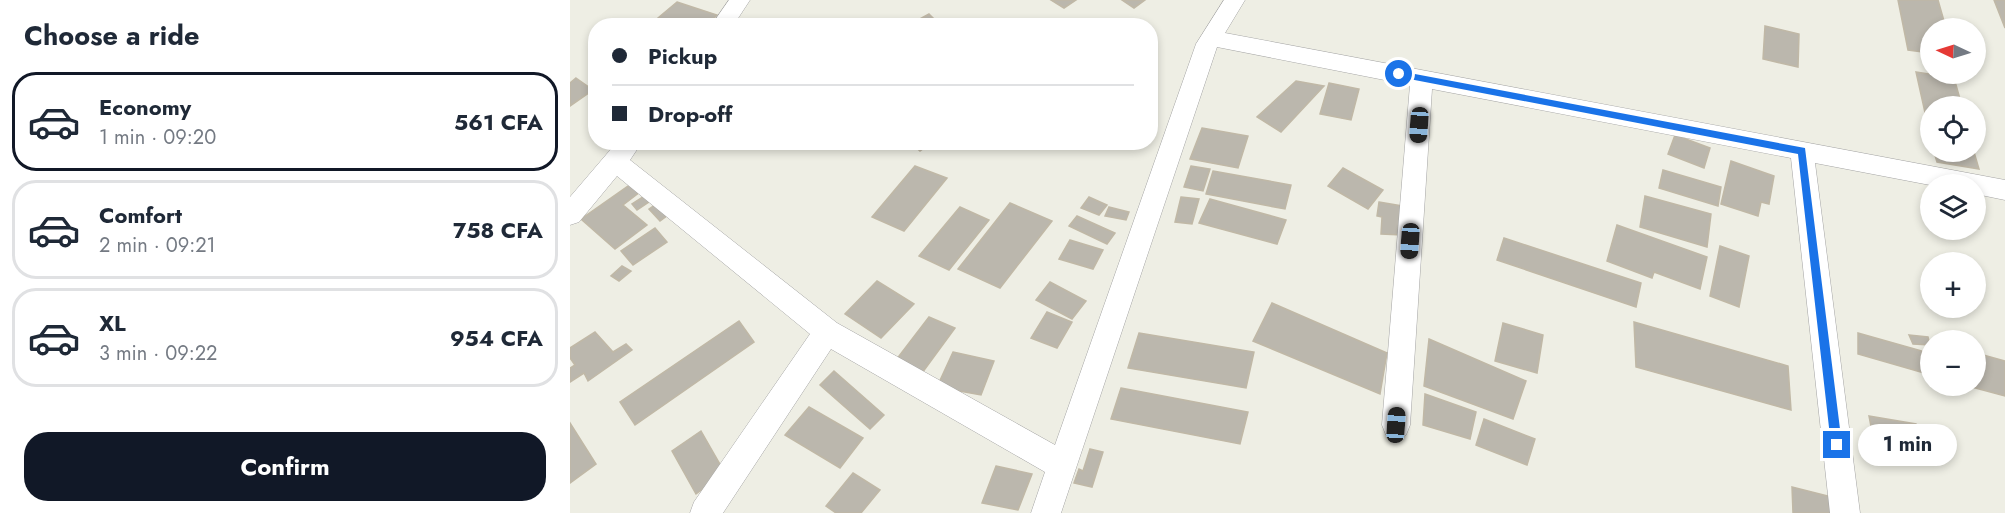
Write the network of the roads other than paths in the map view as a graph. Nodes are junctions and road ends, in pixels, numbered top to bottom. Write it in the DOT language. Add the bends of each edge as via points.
graph roads {
  1 [pos="740,0"];
  2 [pos="1235,0"];
  3 [pos="727,18"];
  4 [pos="1210,38"];
  5 [pos="1422,79"];
  6 [pos="1802,151"];
  7 [pos="624,152"];
  8 [pos="2005,190"];
  9 [pos="570,215"];
  10 [pos="827,332"];
  11 [pos="1396,425"];
  12 [pos="1063,465"];
  13 [pos="705,513"];
  14 [pos="1046,513"];
  15 [pos="1845,513"];
  1 -- 3 [label="street"];
  2 -- 4 [label="street"];
  4 -- 5 [label="street"];
  4 -- 12 [label="street"];
  5 -- 6 [label="street"];
  5 -- 11 [label="street"];
  6 -- 8 [label="street"];
  6 -- 15 [label="street"];
  7 -- 9 [label="street"];
  7 -- 10 [label="street"];
  10 -- 12 [label="street"];
  10 -- 13 [label="street"];
  12 -- 14 [label="street"];
}
